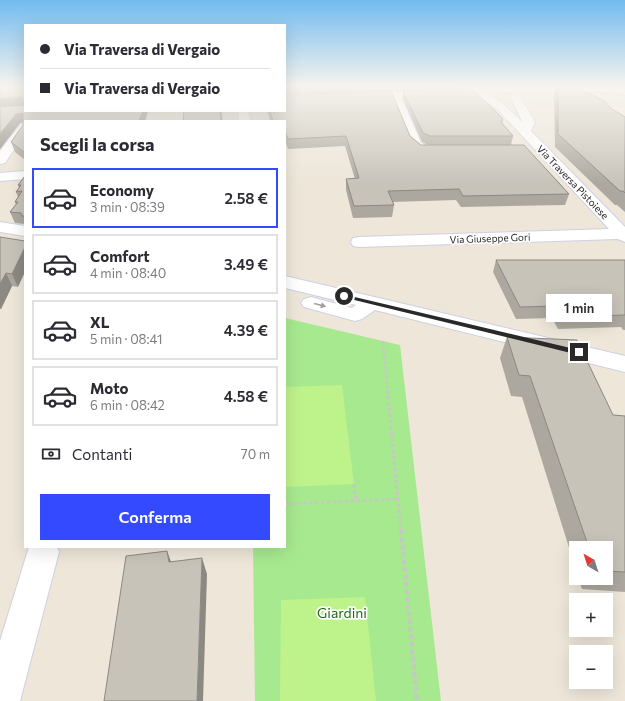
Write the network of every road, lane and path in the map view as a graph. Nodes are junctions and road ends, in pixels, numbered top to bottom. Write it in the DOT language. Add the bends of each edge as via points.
graph roads {
  1 [pos="405,119"];
  2 [pos="513,119"];
  3 [pos="527,119"];
  4 [pos="24,127"];
  5 [pos="525,131"];
  6 [pos="542,150"];
  7 [pos="525,151"];
  8 [pos="452,152"];
  9 [pos="0,160"];
  10 [pos="24,175"];
  11 [pos="0,177"];
  12 [pos="0,227"];
  13 [pos="24,231"];
  14 [pos="624,235"];
  15 [pos="359,242"];
  16 [pos="286,282"];
  17 [pos="286,296"];
  18 [pos="373,302"];
  19 [pos="384,341"];
  20 [pos="625,364"];
  21 [pos="354,484"];
  22 [pos="398,499"];
  23 [pos="356,501"];
  24 [pos="286,504"];
  25 [pos="44,552"];
  26 [pos="1,701"];
  27 [pos="417,701"];
  1 -- 8 [label="street" via="416,145 425,151"];
  2 -- 5 [label="street, Via Traversa Pistoiese"];
  3 -- 5 [label="street" via="529,125"];
  4 -- 9 [label="street"];
  5 -- 6 [label="street, Via Traversa Pistoiese"];
  6 -- 7 [label="street"];
  6 -- 14 [label="street, Via Traversa Pistoiese"];
  10 -- 11 [label="street"];
  12 -- 13 [label="street"];
  14 -- 15 [label="street, Via Giuseppe Gori"];
  16 -- 18 [label="street"];
  17 -- 18 [label="street, one-way" via="355,315"];
  18 -- 20 [label="street"];
  19 -- 22 [label="path"];
  21 -- 23 [label="path"];
  22 -- 23 [label="path"];
  22 -- 27 [label="path"];
  23 -- 24 [label="path"];
  25 -- 26 [label="street"];
}
